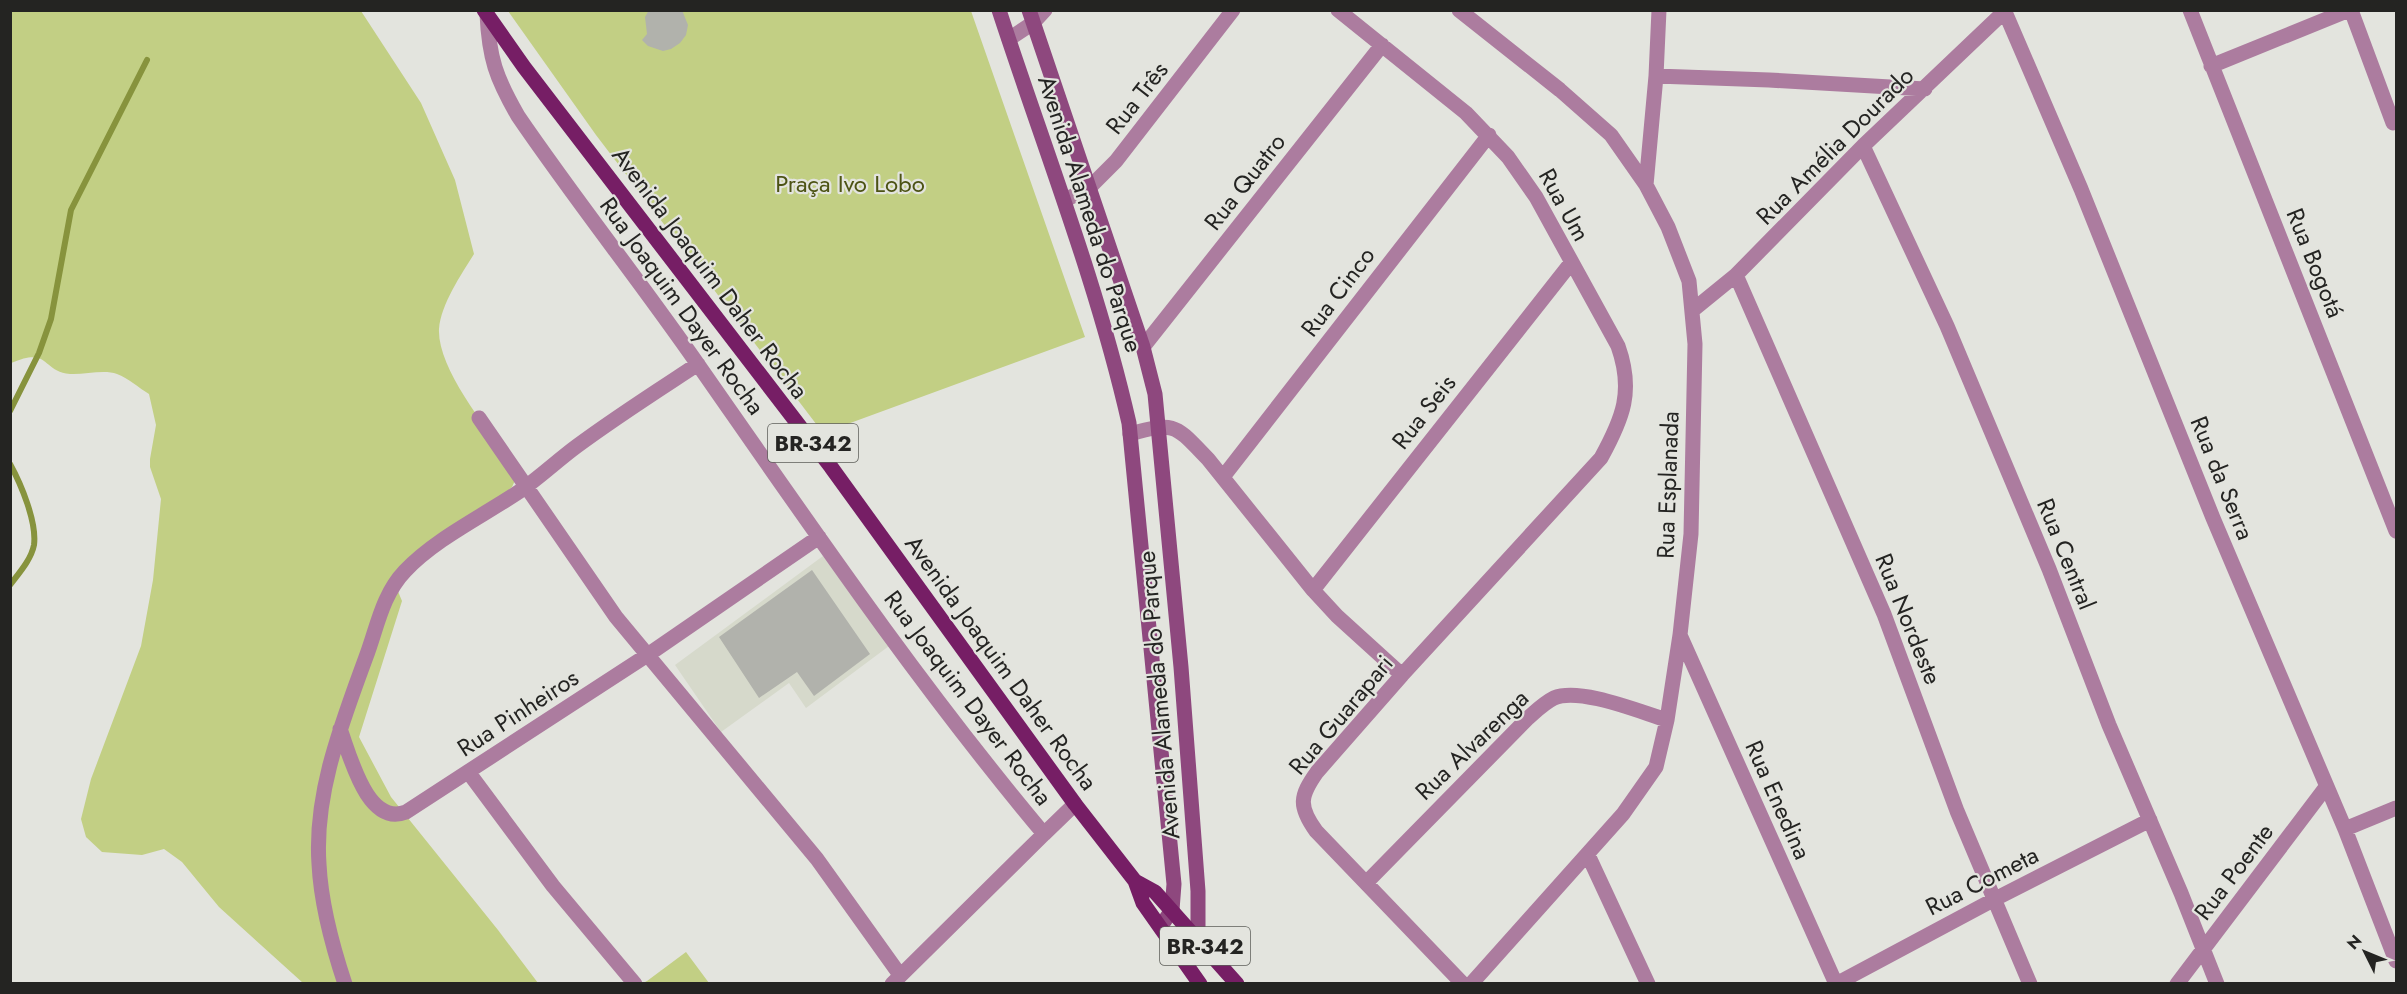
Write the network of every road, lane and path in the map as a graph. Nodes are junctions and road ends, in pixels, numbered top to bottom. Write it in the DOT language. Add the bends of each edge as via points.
graph roads {
  1 [pos="999,10"];
  2 [pos="1045,10"];
  3 [pos="1233,10"];
  4 [pos="1338,10"];
  5 [pos="1459,10"];
  6 [pos="1659,10"];
  7 [pos="2190,10"];
  8 [pos="2350,10"];
  9 [pos="2005,11"];
  10 [pos="485,12"];
  11 [pos="1031,17"];
  12 [pos="1009,39"];
  13 [pos="1382,45"];
  14 [pos="2211,66"];
  15 [pos="1656,76"];
  16 [pos="1924,89"];
  17 [pos="2393,123"];
  18 [pos="1489,135"];
  19 [pos="1863,146"];
  20 [pos="1646,185"];
  21 [pos="1089,188"];
  22 [pos="1065,201"];
  23 [pos="1570,263"];
  24 [pos="1736,275"];
  25 [pos="1693,310"];
  26 [pos="1143,347"];
  27 [pos="698,364"];
  28 [pos="479,418"];
  29 [pos="1158,426"];
  30 [pos="1130,434"];
  31 [pos="1223,477"];
  32 [pos="1584,479"];
  33 [pos="527,486"];
  34 [pos="2397,531"];
  35 [pos="819,537"];
  36 [pos="1313,590"];
  37 [pos="1680,635"];
  38 [pos="649,654"];
  39 [pos="1402,675"];
  40 [pos="1667,720"];
  41 [pos="340,728"];
  42 [pos="469,773"];
  43 [pos="2326,787"];
  44 [pos="1075,804"];
  45 [pos="2397,808"];
  46 [pos="2150,820"];
  47 [pos="2346,829"];
  48 [pos="1044,834"];
  49 [pos="1588,855"];
  50 [pos="1135,881"];
  51 [pos="1366,883"];
  52 [pos="1995,899"];
  53 [pos="1172,910"];
  54 [pos="1161,926"];
  55 [pos="1195,934"];
  56 [pos="2203,950"];
  57 [pos="1182,956"];
  58 [pos="2397,962"];
  59 [pos="896,979"];
  60 [pos="345,984"];
  61 [pos="635,984"];
  62 [pos="1200,984"];
  63 [pos="1237,984"];
  64 [pos="1463,984"];
  65 [pos="1471,984"];
  66 [pos="1648,984"];
  67 [pos="1836,984"];
  68 [pos="2030,984"];
  69 [pos="2177,984"];
  70 [pos="2217,984"];
  1 -- 12 [label="street, Avenida Alameda do Parque"];
  2 -- 11 [label="street"];
  3 -- 21 [label="street, Rua Três" via="1116,161"];
  4 -- 13 [label="street, Rua Um"];
  5 -- 20 [label="street, Rua Esplanada" via="1611,135"];
  6 -- 15 [label="street"];
  7 -- 14 [label="street, Rua Bogotá"];
  8 -- 14 [label="street"];
  8 -- 17 [label="street"];
  9 -- 16 [label="street, Rua Amélia Dourado"];
  9 -- 43 [label="street, Rua da Serra"];
  10 -- 27 [label="street, Rua Joaquim Dayer Rocha" via="492,63 518,116"];
  10 -- 44 [label="main road, Avenida Joaquim Daher Rocha / BR-342" via="831,467"];
  11 -- 12 [label="street"];
  11 -- 21 [label="street, Avenida Alameda do Parque"];
  12 -- 22 [label="street, Avenida Alameda do Parque"];
  13 -- 18 [label="street, Rua Um"];
  13 -- 26 [label="street, Rua Quatro"];
  14 -- 34 [label="street, Rua Bogotá"];
  15 -- 16 [label="street"];
  15 -- 20 [label="street"];
  16 -- 19 [label="street, Rua Amélia Dourado"];
  18 -- 23 [label="street, Rua Um" via="1521,174"];
  18 -- 31 [label="street, Rua Cinco"];
  19 -- 24 [label="street, Rua Amélia Dourado"];
  19 -- 46 [label="street, Rua Central" via="1947,326"];
  20 -- 25 [label="street, Rua Esplanada" via="1682,258"];
  21 -- 22 [label="street, Rua Três"];
  21 -- 26 [label="street, Avenida Alameda do Parque"];
  22 -- 30 [label="street, Avenida Alameda do Parque" via="1118,376"];
  23 -- 32 [label="street, Rua Um" via="1618,346 1626,366 1628,387 1615,433"];
  23 -- 36 [label="street, Rua Seis"];
  24 -- 25 [label="street, Rua Amélia Dourado"];
  24 -- 52 [label="street, Rua Nordeste" via="1884,614 1957,811"];
  25 -- 37 [label="street, Rua Esplanada" via="1691,534"];
  26 -- 29 [label="street, Avenida Alameda do Parque" via="1155,394"];
  27 -- 33 [label="street" via="578,445"];
  27 -- 35 [label="street, Rua Joaquim Dayer Rocha"];
  28 -- 33 [label="street"];
  29 -- 30 [label="street"];
  29 -- 31 [label="street" via="1179,431"];
  29 -- 55 [label="street, Avenida Alameda do Parque" via="1194,829 1198,914"];
  30 -- 53 [label="street, Avenida Alameda do Parque" via="1174,884"];
  31 -- 36 [label="street"];
  32 -- 39 [label="street, Rua Guarapari"];
  33 -- 38 [label="street" via="616,618"];
  33 -- 41 [label="street" via="422,556 395,583 385,600"];
  35 -- 38 [label="street, Rua Pinheiros"];
  35 -- 48 [label="street, Rua Joaquim Dayer Rocha" via="904,657"];
  36 -- 39 [label="street"];
  37 -- 40 [label="street, Rua Esplanada"];
  37 -- 67 [label="street, Rua Enedina"];
  38 -- 42 [label="street, Rua Pinheiros"];
  38 -- 59 [label="street" via="817,859"];
  39 -- 51 [label="street, Rua Guarapari" via="1317,772 1303,796 1302,808 1316,831"];
  40 -- 49 [label="street, Rua Esplanada" via="1656,767 1648,781"];
  40 -- 51 [label="street, Rua Alvarenga" via="1588,697 1554,698 1528,718"];
  41 -- 42 [label="street, Rua Pinheiros" via="370,797 389,814 397,816 412,809"];
  41 -- 60 [label="street" via="320,820 318,863 322,901"];
  42 -- 61 [label="street" via="553,886"];
  43 -- 47 [label="street, Rua da Serra"];
  43 -- 56 [label="street, Rua Poente"];
  44 -- 48 [label="street, Rua Joaquim Dayer Rocha"];
  44 -- 50 [label="main road, Avenida Joaquim Daher Rocha / BR-342"];
  45 -- 47 [label="street"];
  46 -- 52 [label="street, Rua Cometa"];
  46 -- 56 [label="street, Rua Central"];
  47 -- 58 [label="street, Rua da Serra"];
  48 -- 59 [label="street"];
  49 -- 65 [label="street, Rua Esplanada"];
  49 -- 66 [label="street"];
  50 -- 53 [label="main road, BR-342" via="1155,891"];
  50 -- 54 [label="main road, BR-342" via="1143,903"];
  51 -- 64 [label="street, Rua Guarapari"];
  52 -- 67 [label="street, Rua Cometa"];
  52 -- 68 [label="street, Rua Nordeste"];
  53 -- 54 [label="street"];
  53 -- 55 [label="main road, BR-342"];
  54 -- 57 [label="main road, BR-342"];
  55 -- 57 [label="street, Avenida Alameda do Parque"];
  55 -- 63 [label="main road, BR-342"];
  56 -- 69 [label="street, Rua Poente"];
  56 -- 70 [label="street, Rua Central"];
  57 -- 62 [label="main road, BR-342"];
}
